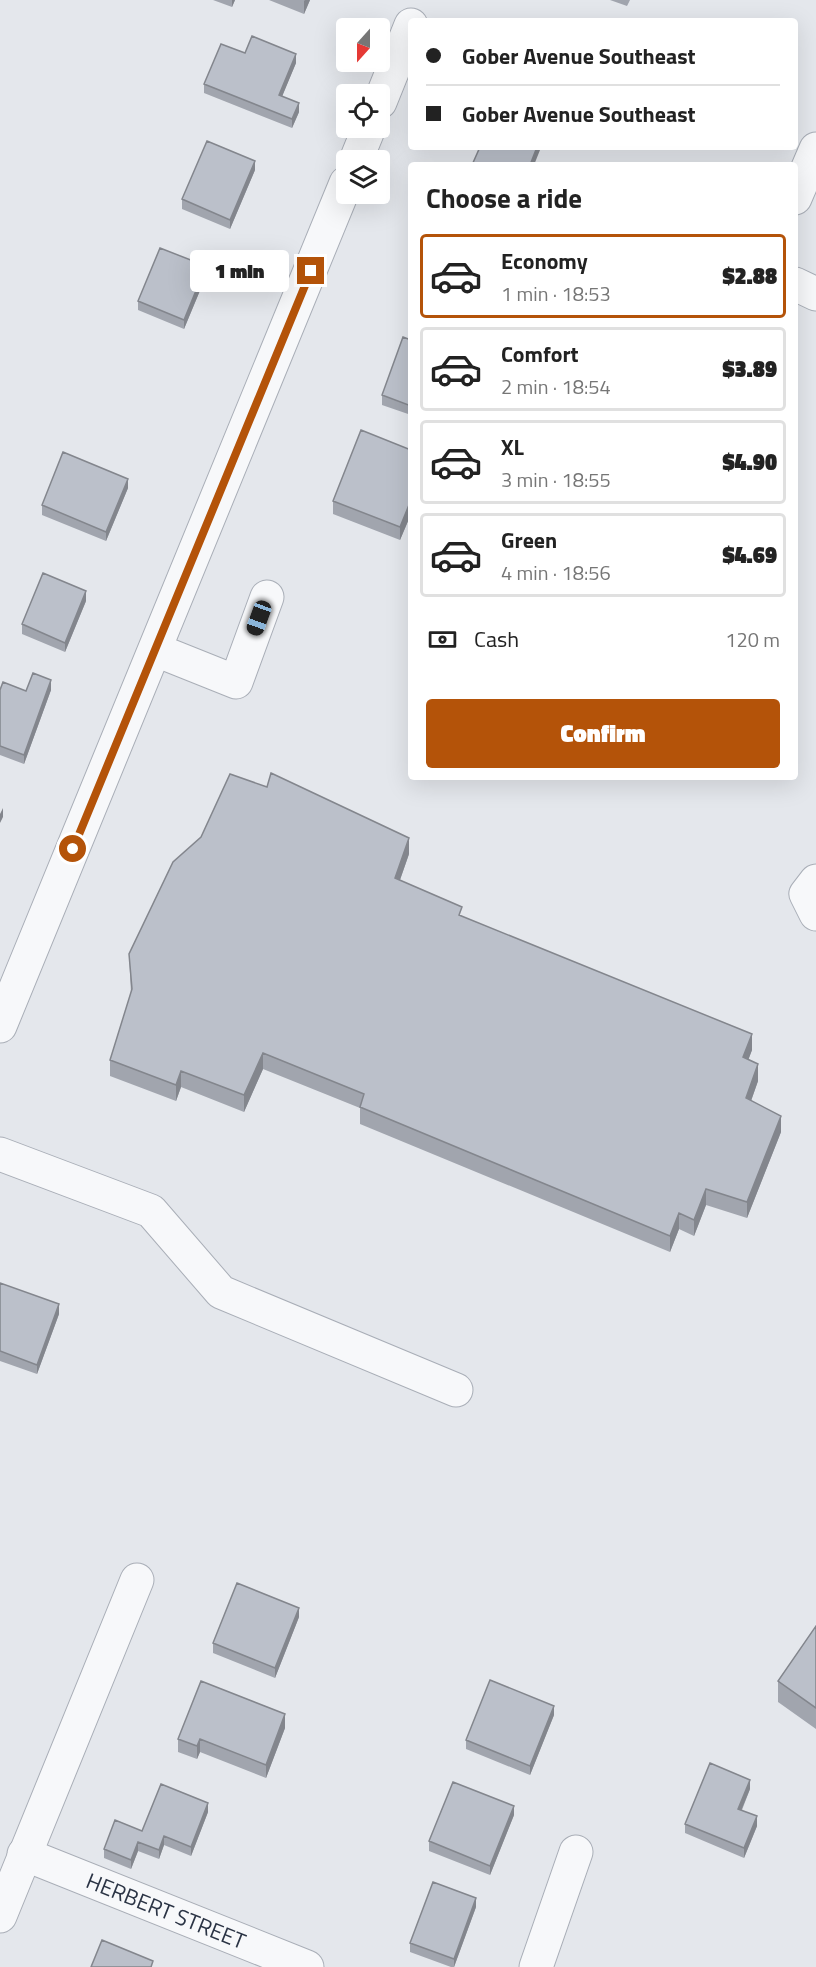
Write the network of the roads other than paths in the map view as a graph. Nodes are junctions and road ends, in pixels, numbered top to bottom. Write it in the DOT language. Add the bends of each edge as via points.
graph roads {
  1 [pos="421,0"];
  2 [pos="414,18"];
  3 [pos="408,33"];
  4 [pos="387,84"];
  5 [pos="816,149"];
  6 [pos="798,191"];
  7 [pos="337,204"];
  8 [pos="798,285"];
  9 [pos="816,294"];
  10 [pos="267,597"];
  11 [pos="156,650"];
  12 [pos="816,881"];
  13 [pos="816,914"];
  14 [pos="0,1026"];
  15 [pos="0,1154"];
  16 [pos="456,1389"];
  17 [pos="137,1580"];
  18 [pos="576,1852"];
  19 [pos="24,1854"];
  20 [pos="0,1916"];
  21 [pos="307,1967"];
  22 [pos="536,1967"];
  1 -- 2 [label="street"];
  3 -- 4 [label="street"];
  5 -- 6 [label="street"];
  7 -- 11 [label="street"];
  8 -- 9 [label="street"];
  10 -- 11 [label="street" via="236,682"];
  11 -- 14 [label="street"];
  12 -- 13 [label="street" via="806,894"];
  15 -- 16 [label="street" via="151,1211 222,1292"];
  17 -- 19 [label="street"];
  18 -- 22 [label="street"];
  19 -- 20 [label="street"];
  19 -- 21 [label="street, HERBERT STREET"];
}
